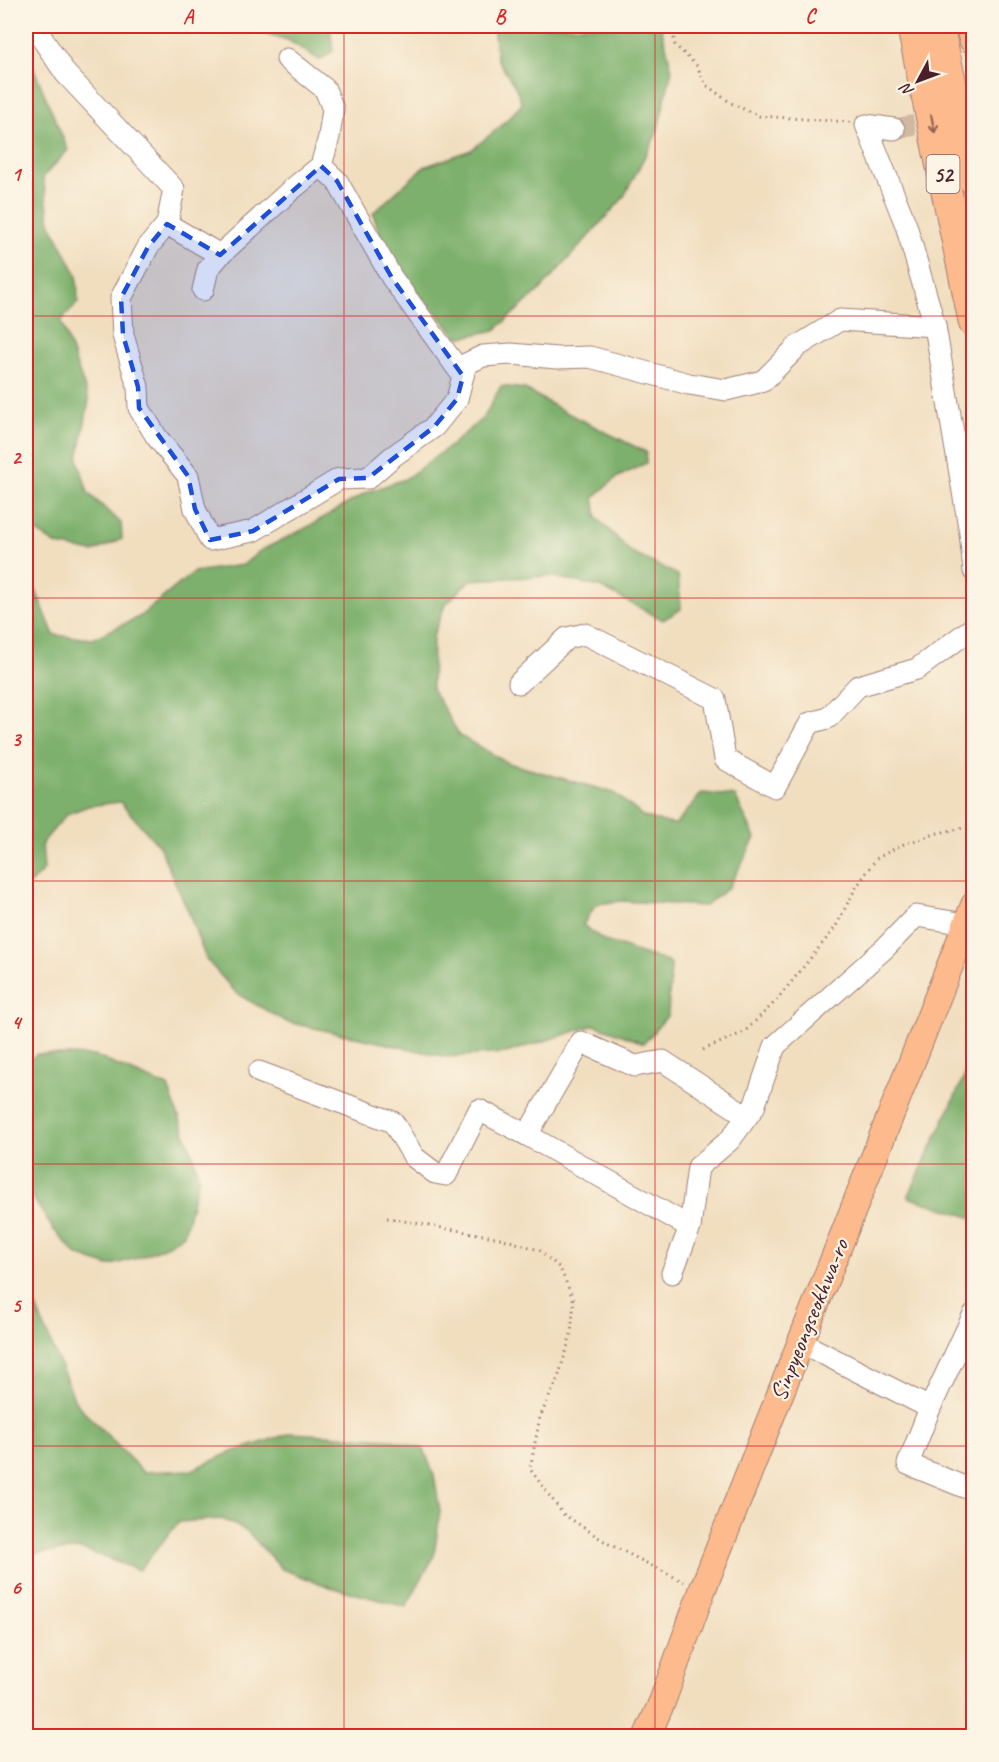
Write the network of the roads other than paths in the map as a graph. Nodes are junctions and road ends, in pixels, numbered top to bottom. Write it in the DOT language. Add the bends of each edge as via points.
graph roads {
  1 [pos="40,26"];
  2 [pos="912,26"];
  3 [pos="938,26"];
  4 [pos="971,26"];
  5 [pos="974,39"];
  6 [pos="287,59"];
  7 [pos="894,129"];
  8 [pos="321,166"];
  9 [pos="974,180"];
  10 [pos="167,224"];
  11 [pos="220,255"];
  12 [pos="203,290"];
  13 [pos="974,323"];
  14 [pos="935,326"];
  15 [pos="463,376"];
  16 [pos="974,571"];
  17 [pos="974,627"];
  18 [pos="519,683"];
  19 [pos="970,914"];
  20 [pos="259,1072"];
  21 [pos="747,1116"];
  22 [pos="527,1135"];
  23 [pos="690,1227"];
  24 [pos="672,1273"];
  25 [pos="974,1314"];
  26 [pos="800,1342"];
  27 [pos="930,1408"];
  28 [pos="974,1491"];
  29 [pos="647,1737"];
  1 -- 10 [label="street" via="41,37 66,74 174,189"];
  2 -- 13 [label="highway, 52, one-way"];
  3 -- 9 [label="highway, 52"];
  4 -- 5 [label="highway"];
  6 -- 8 [label="street" via="325,89 333,109"];
  7 -- 14 [label="street" via="866,125 906,225"];
  8 -- 11 [label="street"];
  8 -- 15 [label="street" via="338,181 392,279"];
  10 -- 11 [label="street"];
  10 -- 15 [label="street" via="148,247 121,298 123,335 138,387 138,408 188,476 195,509 210,540 253,531 339,479 368,478 434,427 457,399"];
  11 -- 12 [label="street" via="208,269"];
  14 -- 15 [label="street" via="840,320 798,346 763,381 726,390 590,357 483,356 466,364"];
  14 -- 16 [label="street"];
  17 -- 18 [label="street" via="917,669 858,686 828,718 810,723 776,787 725,759 715,699 585,634 567,638"];
  19 -- 21 [label="street" via="916,916 775,1047 754,1107"];
  19 -- 26 [label="main road, Sinpyeongseokhwa-ro"];
  20 -- 22 [label="street" via="393,1122 414,1157 435,1173 446,1175 479,1110"];
  21 -- 22 [label="street" via="663,1061 635,1066 581,1042"];
  21 -- 23 [label="street" via="730,1140 698,1167"];
  22 -- 23 [label="street"];
  23 -- 24 [label="street"];
  25 -- 27 [label="street"];
  26 -- 27 [label="street"];
  26 -- 29 [label="main road, Sinpyeongseokhwa-ro"];
  27 -- 28 [label="street" via="908,1464"];
}
